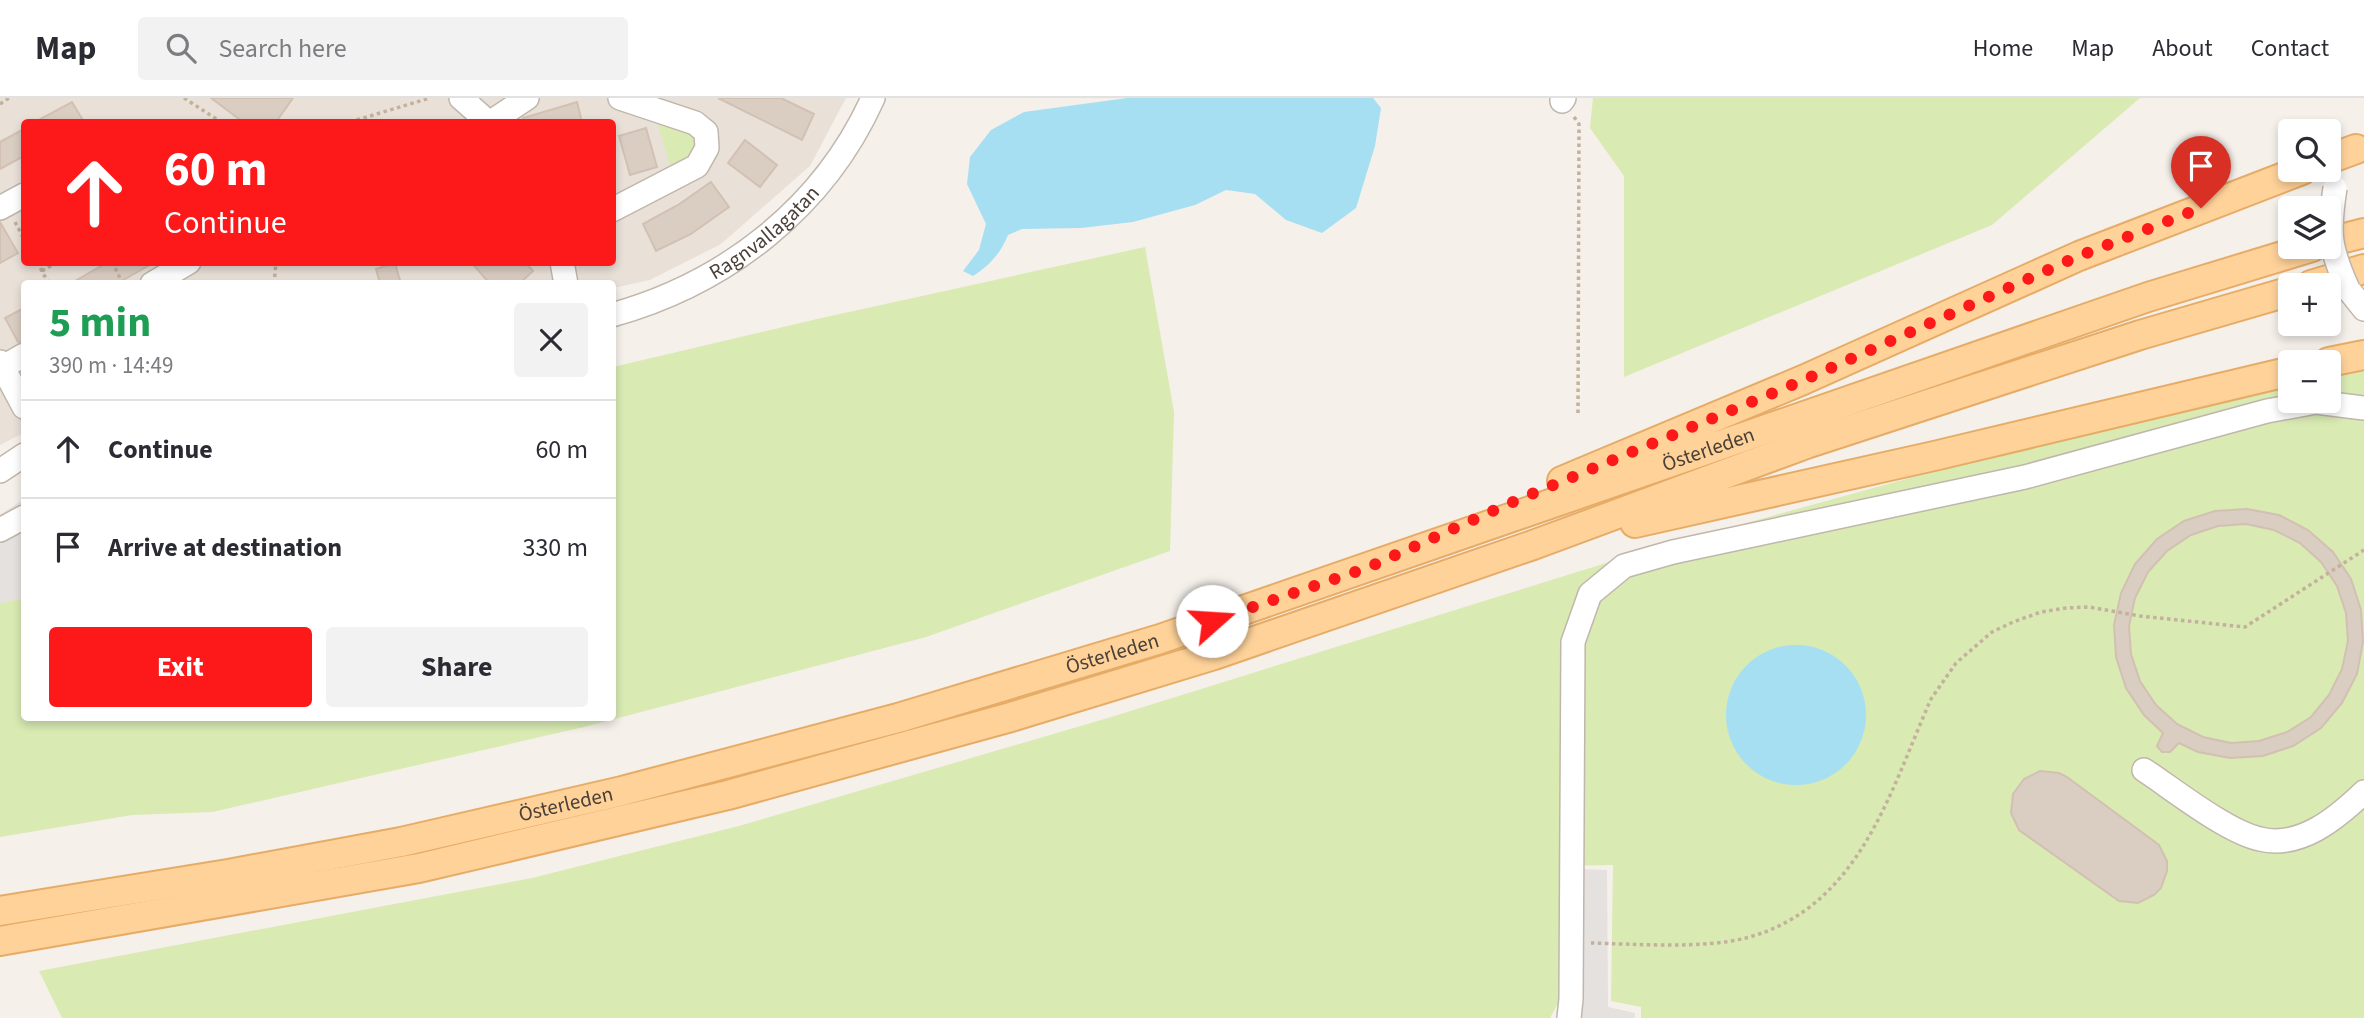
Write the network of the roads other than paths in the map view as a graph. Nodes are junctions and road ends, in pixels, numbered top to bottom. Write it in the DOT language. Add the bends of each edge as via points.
graph roads {
  1 [pos="461,98"];
  2 [pos="527,98"];
  3 [pos="620,98"];
  4 [pos="873,98"];
  5 [pos="486,119"];
  6 [pos="494,119"];
  7 [pos="2360,145"];
  8 [pos="2341,154"];
  9 [pos="2278,179"];
  10 [pos="21,197"];
  11 [pos="0,208"];
  12 [pos="616,208"];
  13 [pos="2364,233"];
  14 [pos="2341,239"];
  15 [pos="2278,257"];
  16 [pos="182,266"];
  17 [pos="2356,279"];
  18 [pos="159,280"];
  19 [pos="2278,295"];
  20 [pos="2364,309"];
  21 [pos="616,315"];
  22 [pos="2364,355"];
  23 [pos="21,356"];
  24 [pos="2341,360"];
  25 [pos="1,365"];
  26 [pos="2278,374"];
  27 [pos="21,402"];
  28 [pos="2364,408"];
  29 [pos="21,457"];
  30 [pos="0,471"];
  31 [pos="21,519"];
  32 [pos="0,530"];
  33 [pos="1534,545"];
  34 [pos="1367,568"];
  35 [pos="2144,770"];
  36 [pos="2364,792"];
  37 [pos="0,911"];
  38 [pos="0,940"];
  39 [pos="1569,1018"];
  1 -- 5 [label="street"];
  2 -- 6 [label="street"];
  3 -- 12 [label="street" via="695,123 706,132 707,148 697,166"];
  4 -- 21 [label="street, Ragnvallagatan" via="859,128 823,179 777,228 701,281"];
  7 -- 8 [label="main road"];
  7 -- 17 [label="street, bridge" via="2335,188 2329,223 2334,257"];
  9 -- 34 [label="main road" via="2079,256"];
  10 -- 11 [label="street"];
  13 -- 14 [label="main road"];
  15 -- 34 [label="main road, Österleden" via="2148,297"];
  16 -- 18 [label="street"];
  17 -- 20 [label="street"];
  19 -- 33 [label="main road, Österleden" via="1806,444"];
  22 -- 24 [label="main road"];
  23 -- 25 [label="street"];
  25 -- 27 [label="street"];
  26 -- 33 [label="main road"];
  28 -- 39 [label="street" via="2316,402 2267,411 2025,478 1624,566 1590,594 1573,642"];
  29 -- 30 [label="street"];
  31 -- 32 [label="street"];
  33 -- 38 [label="main road, Österleden" via="1201,659 728,795 419,868"];
  34 -- 37 [label="main road, Österleden" via="1160,639 898,718 622,791 401,842"];
  35 -- 36 [label="street" via="2218,819 2262,840 2306,835"];
}
